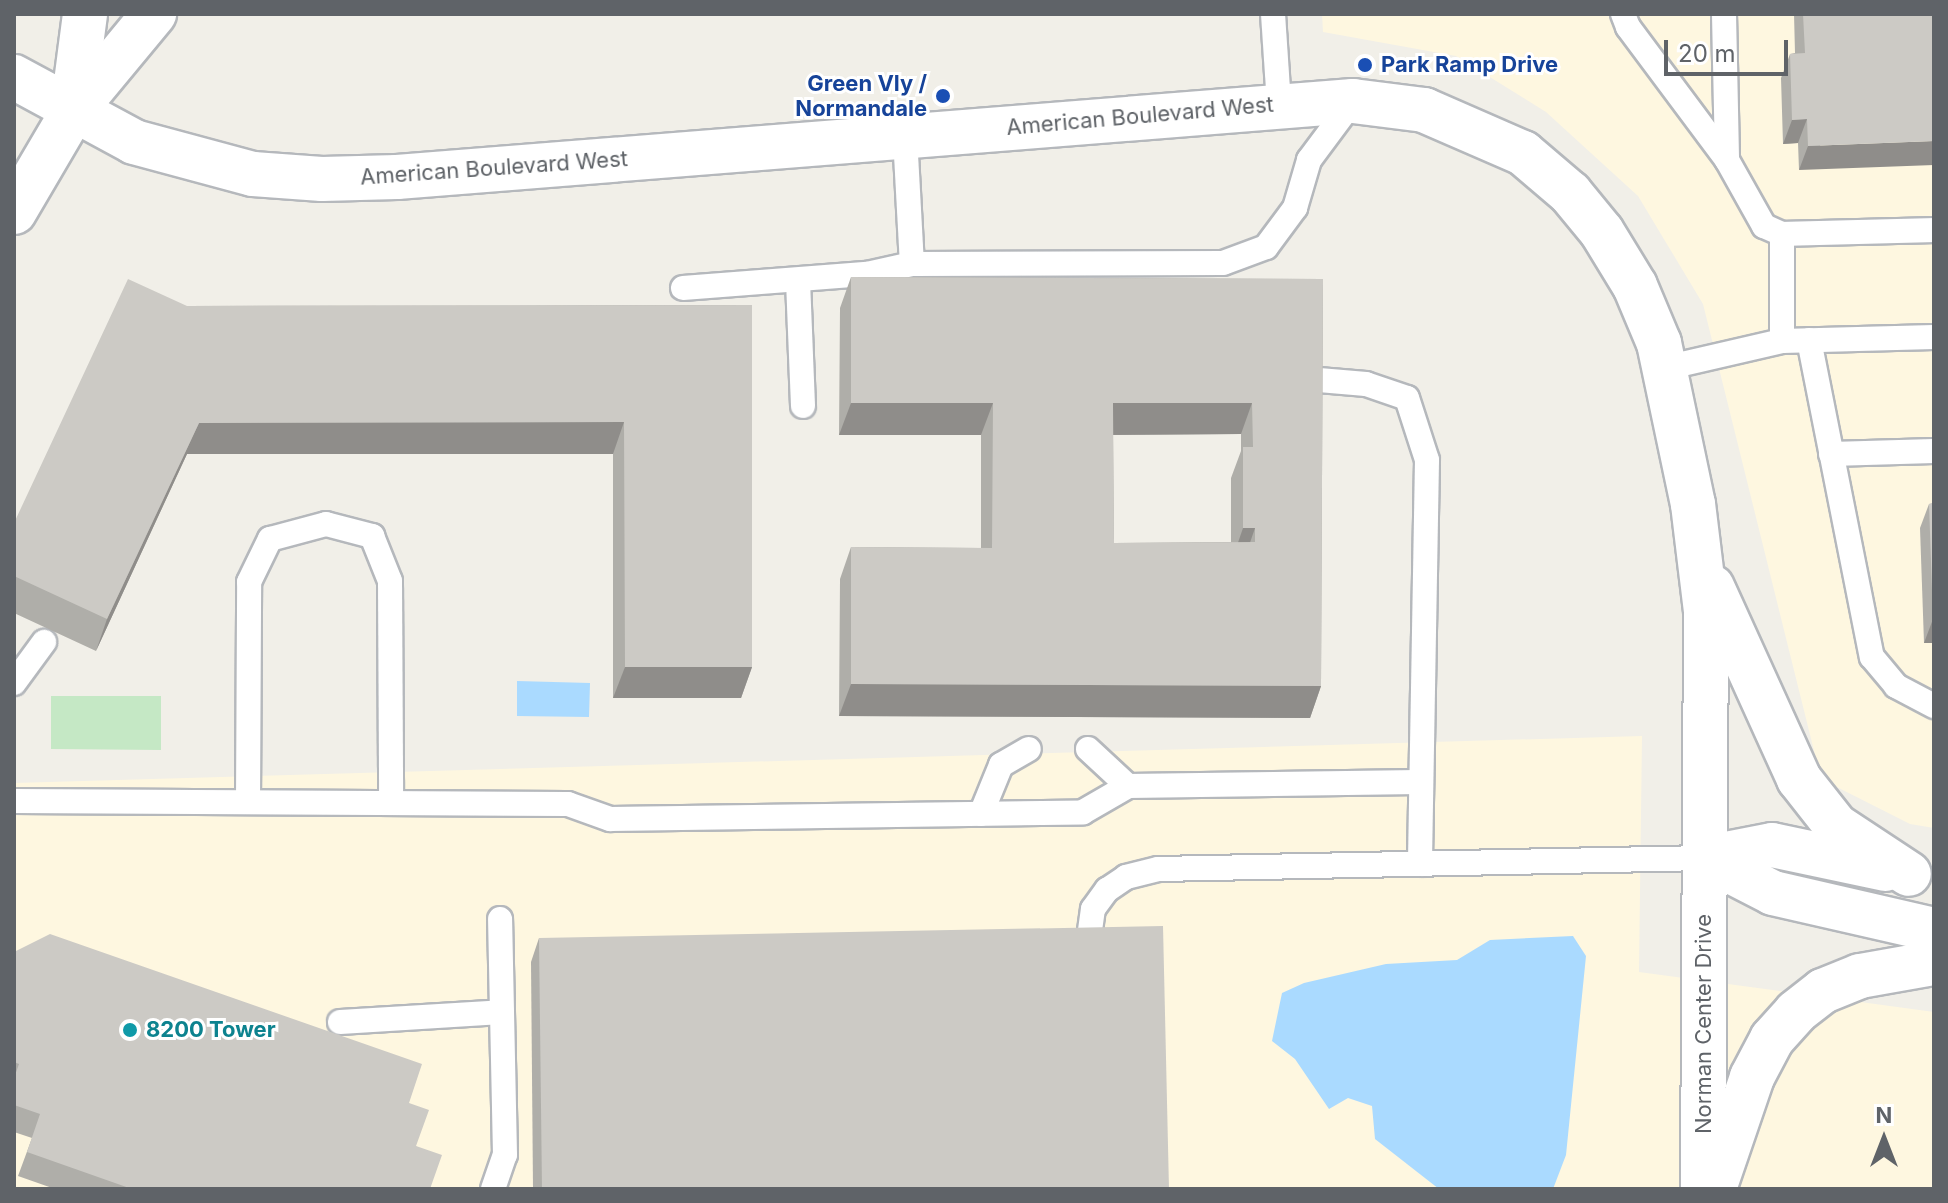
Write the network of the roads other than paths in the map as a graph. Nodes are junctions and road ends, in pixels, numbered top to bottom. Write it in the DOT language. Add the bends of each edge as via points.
graph roads {
  1 [pos="85,14"];
  2 [pos="154,14"];
  3 [pos="1273,14"];
  4 [pos="1623,14"];
  5 [pos="1724,14"];
  6 [pos="14,77"];
  7 [pos="1353,101"];
  8 [pos="1279,105"];
  9 [pos="72,113"];
  10 [pos="905,136"];
  11 [pos="1727,160"];
  12 [pos="14,212"];
  13 [pos="1934,230"];
  14 [pos="1782,234"];
  15 [pos="912,264"];
  16 [pos="798,281"];
  17 [pos="683,288"];
  18 [pos="1934,337"];
  19 [pos="1809,340"];
  20 [pos="1782,341"];
  21 [pos="1665,368"];
  22 [pos="1319,380"];
  23 [pos="803,406"];
  24 [pos="1934,451"];
  25 [pos="1831,454"];
  26 [pos="1701,563"];
  27 [pos="44,642"];
  28 [pos="14,683"];
  29 [pos="1934,706"];
  30 [pos="1029,749"];
  31 [pos="1088,749"];
  32 [pos="1419,782"];
  33 [pos="1128,786"];
  34 [pos="14,801"];
  35 [pos="248,802"];
  36 [pos="391,803"];
  37 [pos="981,814"];
  38 [pos="1705,858"];
  39 [pos="1420,864"];
  40 [pos="1921,877"];
  41 [pos="500,919"];
  42 [pos="1934,930"];
  43 [pos="1087,952"];
  44 [pos="1934,963"];
  45 [pos="502,1012"];
  46 [pos="340,1022"];
  47 [pos="493,1189"];
  48 [pos="1703,1189"];
  49 [pos="1714,1189"];
  1 -- 9 [label="street"];
  2 -- 9 [label="street"];
  3 -- 8 [label="lane"];
  4 -- 11 [label="lane"];
  5 -- 11 [label="lane"];
  6 -- 9 [label="street, American Boulevard West"];
  7 -- 8 [label="street, American Boulevard West"];
  7 -- 15 [label="lane" via="1309,160 1295,208 1266,247 1223,263"];
  7 -- 21 [label="street, American Boulevard West" via="1424,110 1472,128 1523,153 1570,193 1635,286"];
  8 -- 10 [label="street, American Boulevard West"];
  9 -- 10 [label="street, American Boulevard West" via="195,162 253,174 322,179"];
  9 -- 12 [label="street"];
  10 -- 15 [label="lane"];
  11 -- 14 [label="lane" via="1764,226"];
  13 -- 14 [label="lane"];
  14 -- 20 [label="lane"];
  15 -- 16 [label="lane"];
  16 -- 17 [label="lane"];
  16 -- 23 [label="lane"];
  18 -- 19 [label="lane"];
  19 -- 20 [label="lane"];
  19 -- 25 [label="lane"];
  20 -- 21 [label="lane"];
  21 -- 26 [label="street, American Boulevard West"];
  22 -- 32 [label="lane" via="1366,384 1407,398 1427,460"];
  24 -- 25 [label="lane"];
  25 -- 29 [label="lane" via="1872,657 1896,686"];
  26 -- 38 [label="street, American Boulevard West"];
  26 -- 40 [label="street" via="1799,779 1836,826"];
  27 -- 28 [label="lane"];
  30 -- 37 [label="lane" via="1001,765"];
  31 -- 33 [label="lane"];
  32 -- 33 [label="lane"];
  32 -- 39 [label="lane"];
  33 -- 37 [label="lane" via="1083,812"];
  34 -- 35 [label="lane"];
  35 -- 36 [label="lane"];
  35 -- 36 [label="lane" via="249,582 270,539 326,524 372,536 390,581"];
  36 -- 37 [label="lane" via="568,804 610,819"];
  38 -- 39 [label="lane"];
  38 -- 40 [label="street" via="1772,845"];
  38 -- 42 [label="street" via="1773,893"];
  38 -- 48 [label="street, Norman Center Drive"];
  39 -- 43 [label="lane" via="1158,869 1126,877 1093,909"];
  41 -- 45 [label="lane"];
  44 -- 49 [label="street" via="1860,976 1823,991 1796,1012 1772,1039 1752,1077"];
  45 -- 46 [label="lane"];
  45 -- 47 [label="lane" via="505,1155"];
}
